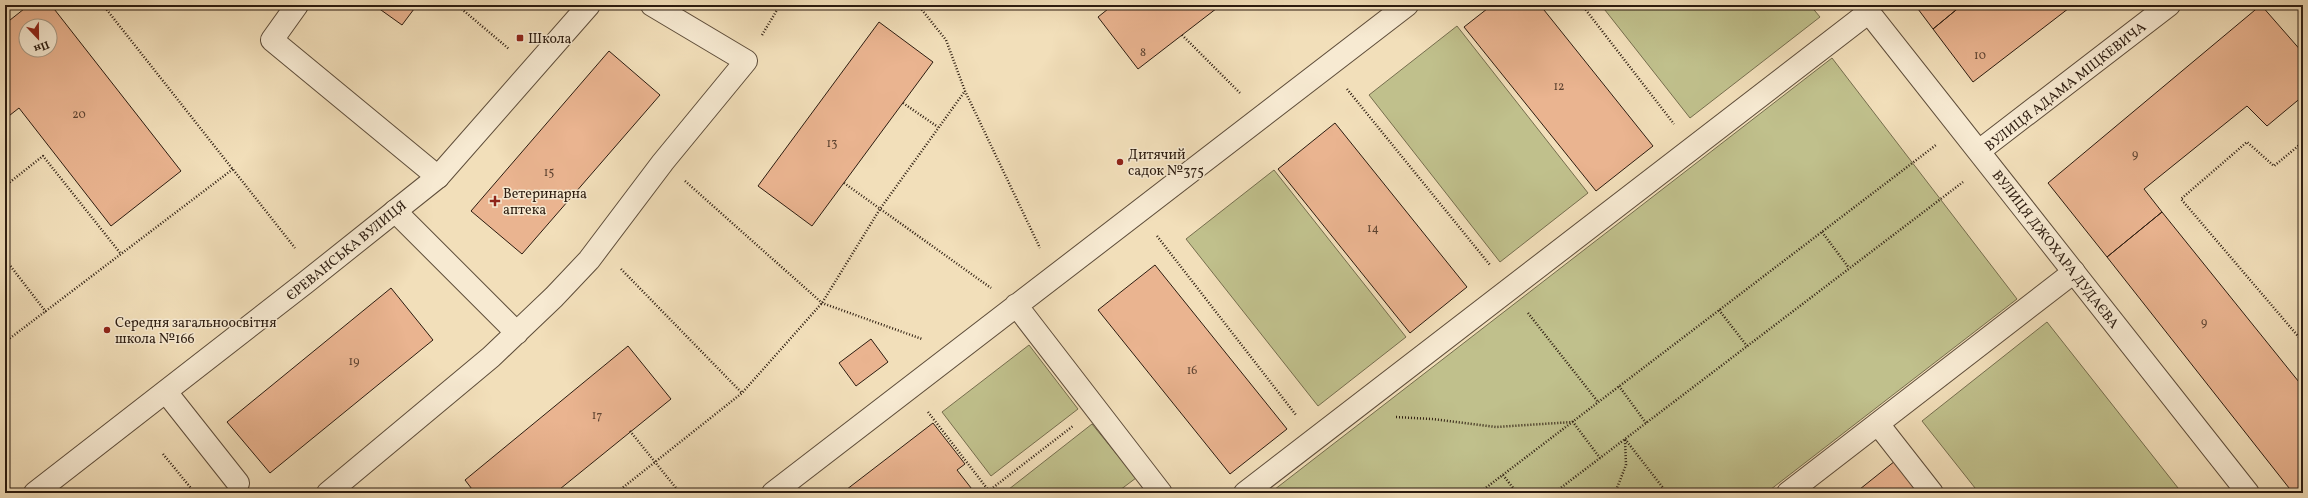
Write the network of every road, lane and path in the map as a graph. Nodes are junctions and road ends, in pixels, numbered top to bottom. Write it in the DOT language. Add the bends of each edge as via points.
graph roads {
  1 [pos="103,5"];
  2 [pos="296,5"];
  3 [pos="457,5"];
  4 [pos="589,5"];
  5 [pos="652,5"];
  6 [pos="780,5"];
  7 [pos="918,5"];
  8 [pos="1406,5"];
  9 [pos="1582,5"];
  10 [pos="2169,5"];
  11 [pos="1866,9"];
  12 [pos="1182,35"];
  13 [pos="509,49"];
  14 [pos="746,61"];
  15 [pos="1327,66"];
  16 [pos="965,91"];
  17 [pos="902,103"];
  18 [pos="1261,117"];
  19 [pos="938,128"];
  20 [pos="1962,130"];
  21 [pos="2303,142"];
  22 [pos="1693,148"];
  23 [pos="1984,159"];
  24 [pos="663,162"];
  25 [pos="233,169"];
  26 [pos="438,177"];
  27 [pos="844,183"];
  28 [pos="5,186"];
  29 [pos="880,209"];
  30 [pos="1138,211"];
  31 [pos="395,212"];
  32 [pos="1822,232"];
  33 [pos="599,247"];
  34 [pos="295,248"];
  35 [pos="121,254"];
  36 [pos="5,259"];
  37 [pos="1849,268"];
  38 [pos="2074,272"];
  39 [pos="1053,277"];
  40 [pos="1510,290"];
  41 [pos="822,302"];
  42 [pos="1016,305"];
  43 [pos="1719,310"];
  44 [pos="46,312"];
  45 [pos="517,333"];
  46 [pos="5,342"];
  47 [pos="2303,342"];
  48 [pos="1747,346"];
  49 [pos="956,352"];
  50 [pos="1618,386"];
  51 [pos="910,387"];
  52 [pos="166,392"];
  53 [pos="742,394"];
  54 [pos="1598,402"];
  55 [pos="1096,408"];
  56 [pos="1392,416"];
  57 [pos="1573,422"];
  58 [pos="1646,423"];
  59 [pos="1878,424"];
  60 [pos="630,432"];
  61 [pos="1315,439"];
  62 [pos="1625,439"];
  63 [pos="163,454"];
  64 [pos="1600,458"];
  65 [pos="655,463"];
  66 [pos="1503,474"];
  67 [pos="238,483"];
  68 [pos="987,492"];
  69 [pos="36,493"];
  70 [pos="195,493"];
  71 [pos="328,493"];
  72 [pos="616,493"];
  73 [pos="680,493"];
  74 [pos="773,493"];
  75 [pos="1161,493"];
  76 [pos="1245,493"];
  77 [pos="1479,493"];
  78 [pos="1517,493"];
  79 [pos="1554,493"];
  80 [pos="1615,493"];
  81 [pos="1667,493"];
  82 [pos="1788,493"];
  83 [pos="1932,493"];
  84 [pos="2248,493"];
  1 -- 25 [label="path"];
  2 -- 26 [label="street" via="272,40"];
  3 -- 13 [label="path"];
  4 -- 26 [label="street, ЄРЕВАНСЬКА ВУЛИЦЯ"];
  5 -- 14 [label="street"];
  6 -- 14 [label="path"];
  7 -- 16 [label="path" via="946,40"];
  8 -- 15 [label="street"];
  9 -- 22 [label="path"];
  10 -- 23 [label="street, ВУЛИЦЯ АДАМА МІЦКЕВИЧА"];
  11 -- 20 [label="street, ВУЛИЦЯ ДЖОХАРА ДУДАЄВА"];
  11 -- 22 [label="street"];
  12 -- 18 [label="path"];
  14 -- 24 [label="street"];
  15 -- 18 [label="street"];
  15 -- 40 [label="path"];
  16 -- 19 [label="path"];
  16 -- 39 [label="path"];
  17 -- 19 [label="path"];
  18 -- 30 [label="street"];
  19 -- 29 [label="path"];
  20 -- 23 [label="street, ВУЛИЦЯ ДЖОХАРА ДУДАЄВА"];
  20 -- 32 [label="path" via="1931,148"];
  21 -- 47 [label="path" via="2274,166 2247,142 2181,199"];
  22 -- 40 [label="street"];
  23 -- 37 [label="path" via="1959,185"];
  23 -- 38 [label="street, ВУЛИЦЯ ДЖОХАРА ДУДАЄВА"];
  24 -- 33 [label="street"];
  24 -- 41 [label="path"];
  25 -- 34 [label="path"];
  25 -- 35 [label="path"];
  26 -- 31 [label="street, ЄРЕВАНСЬКА ВУЛИЦЯ"];
  27 -- 29 [label="path"];
  28 -- 35 [label="path" via="43,156"];
  29 -- 41 [label="path"];
  29 -- 42 [label="path"];
  30 -- 39 [label="street"];
  30 -- 61 [label="path"];
  31 -- 45 [label="street"];
  31 -- 52 [label="street, ЄРЕВАНСЬКА ВУЛИЦЯ"];
  32 -- 37 [label="path"];
  32 -- 43 [label="path"];
  33 -- 45 [label="street"];
  33 -- 53 [label="path"];
  35 -- 44 [label="path"];
  36 -- 44 [label="path"];
  37 -- 48 [label="path"];
  38 -- 59 [label="street"];
  38 -- 84 [label="street, ВУЛИЦЯ ДЖОХАРА ДУДАЄВА"];
  39 -- 42 [label="street"];
  40 -- 54 [label="path"];
  40 -- 61 [label="street"];
  41 -- 49 [label="path"];
  41 -- 53 [label="path"];
  42 -- 49 [label="street"];
  42 -- 55 [label="street"];
  43 -- 48 [label="path"];
  43 -- 50 [label="path"];
  44 -- 46 [label="path"];
  45 -- 71 [label="street"];
  48 -- 58 [label="path"];
  49 -- 51 [label="street"];
  50 -- 54 [label="path"];
  50 -- 58 [label="path"];
  51 -- 68 [label="path"];
  51 -- 74 [label="street"];
  52 -- 67 [label="street"];
  52 -- 69 [label="street, ЄРЕВАНСЬКА ВУЛИЦЯ"];
  53 -- 65 [label="path"];
  54 -- 57 [label="path"];
  55 -- 68 [label="path"];
  55 -- 75 [label="street"];
  56 -- 57 [label="path" via="1496,427"];
  57 -- 64 [label="path"];
  57 -- 66 [label="path"];
  58 -- 62 [label="path"];
  59 -- 82 [label="street"];
  59 -- 83 [label="street"];
  60 -- 65 [label="path"];
  61 -- 76 [label="street"];
  62 -- 64 [label="path"];
  62 -- 80 [label="path" via="1626,464"];
  62 -- 81 [label="path"];
  63 -- 70 [label="path"];
  64 -- 79 [label="path"];
  65 -- 72 [label="path"];
  65 -- 73 [label="path"];
  66 -- 77 [label="path"];
  66 -- 78 [label="path"];
}
